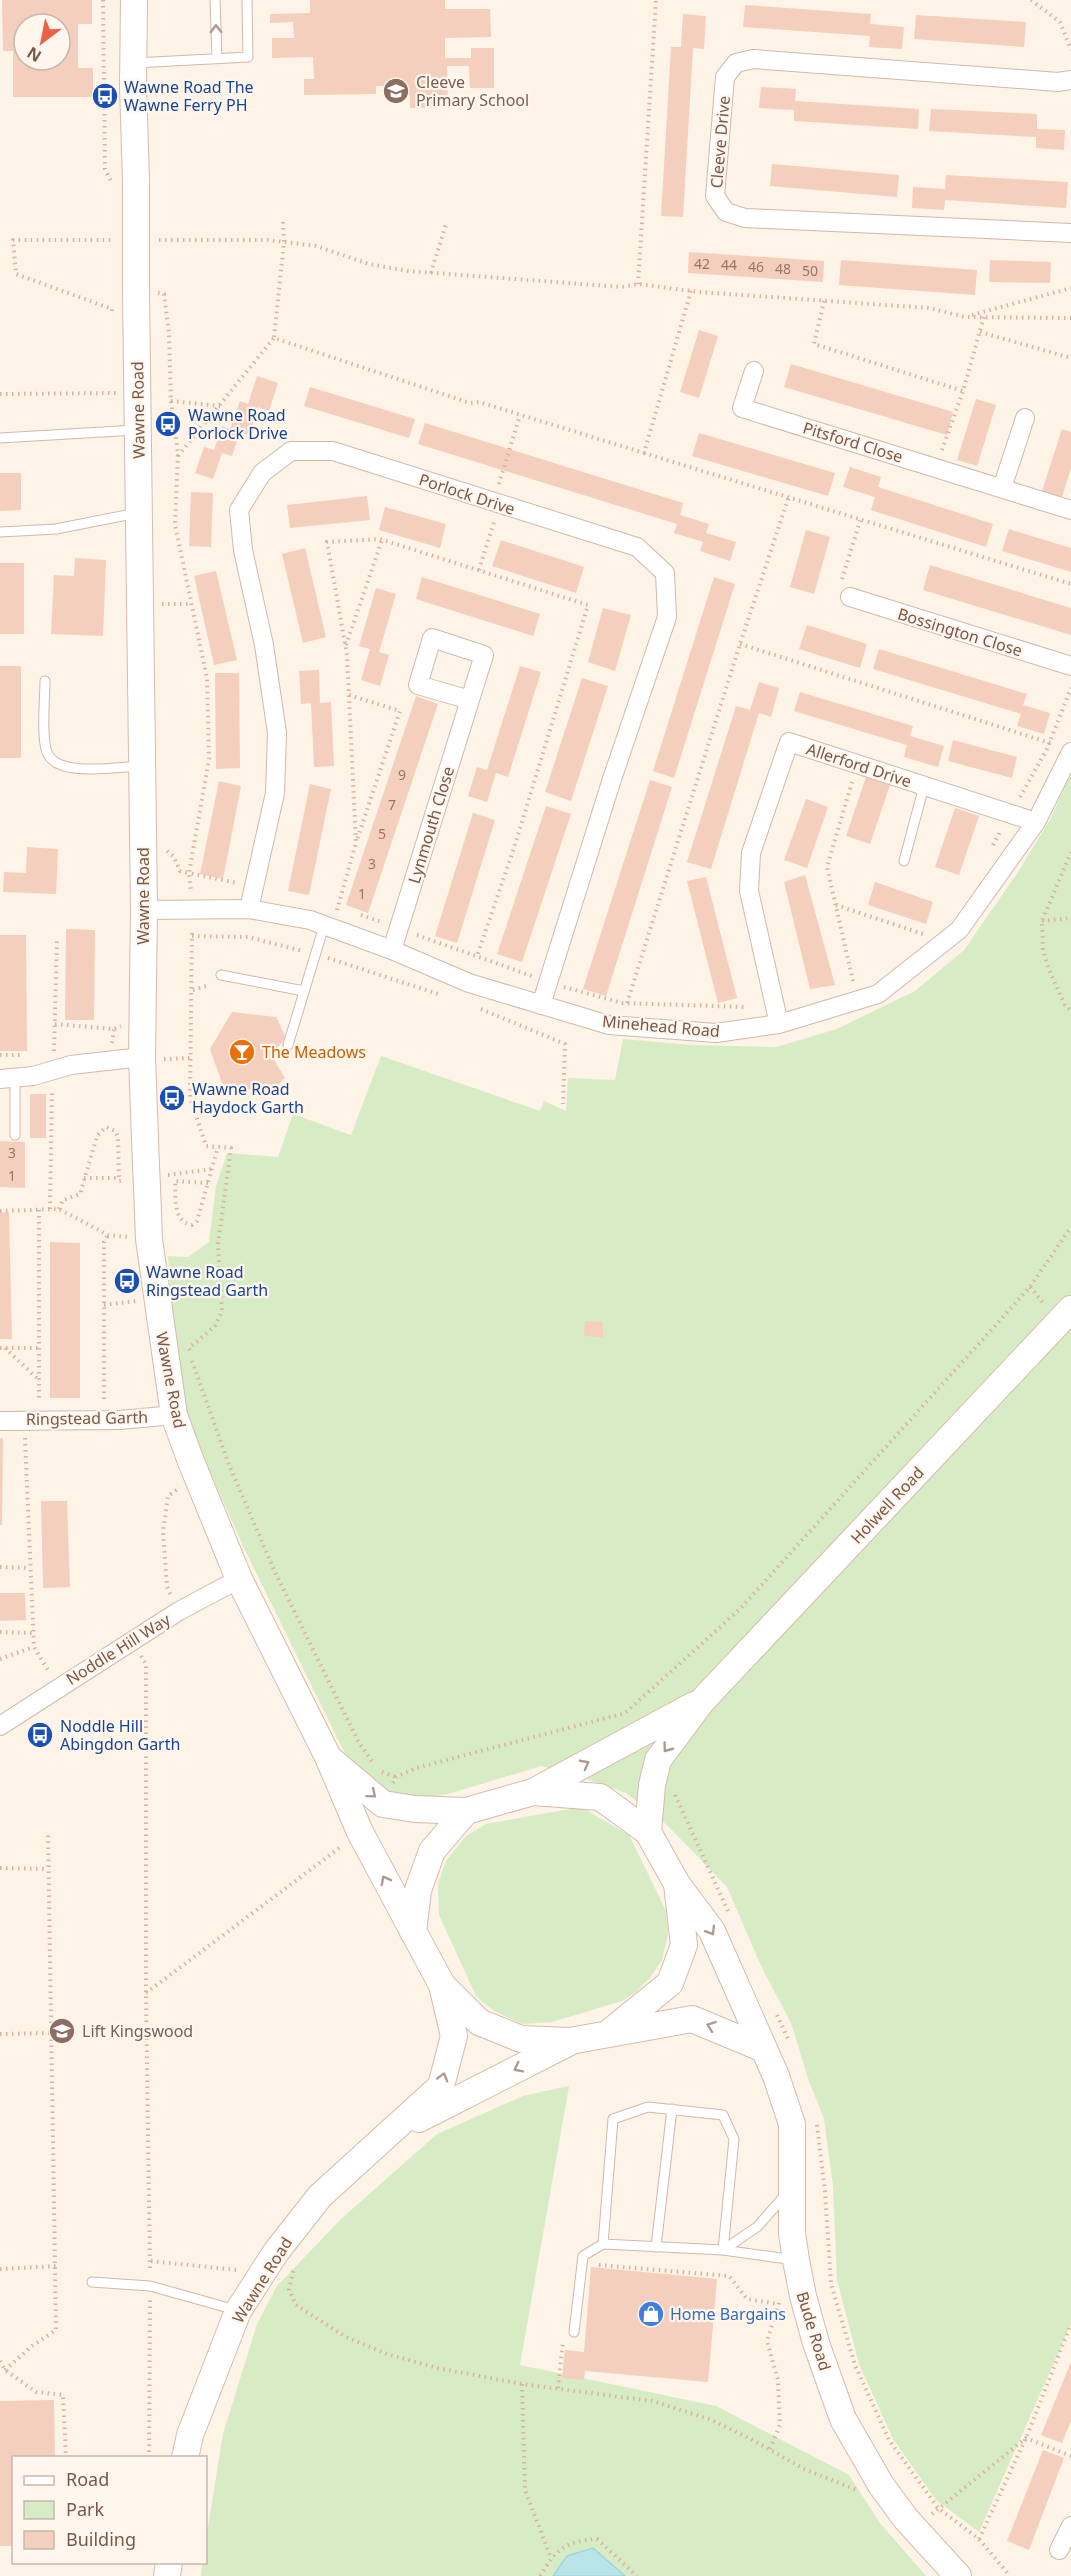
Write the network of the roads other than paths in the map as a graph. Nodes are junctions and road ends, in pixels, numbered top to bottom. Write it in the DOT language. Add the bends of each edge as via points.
graph roads {
  1 [pos="134,0"];
  2 [pos="215,0"];
  3 [pos="247,0"];
  4 [pos="217,58"];
  5 [pos="133,63"];
  6 [pos="1071,80"];
  7 [pos="1071,233"];
  8 [pos="754,371"];
  9 [pos="1025,418"];
  10 [pos="138,430"];
  11 [pos="0,438"];
  12 [pos="1002,488"];
  13 [pos="1071,510"];
  14 [pos="139,513"];
  15 [pos="0,532"];
  16 [pos="850,597"];
  17 [pos="1071,666"];
  18 [pos="45,681"];
  19 [pos="470,700"];
  20 [pos="1071,752"];
  21 [pos="142,766"];
  22 [pos="924,786"];
  23 [pos="1036,822"];
  24 [pos="904,861"];
  25 [pos="249,909"];
  26 [pos="144,910"];
  27 [pos="327,926"];
  28 [pos="392,950"];
  29 [pos="221,975"];
  30 [pos="304,991"];
  31 [pos="541,1005"];
  32 [pos="779,1024"];
  33 [pos="288,1046"];
  34 [pos="142,1058"];
  35 [pos="7,1079"];
  36 [pos="15,1136"];
  37 [pos="1071,1309"];
  38 [pos="174,1415"];
  39 [pos="0,1420"];
  40 [pos="239,1579"];
  41 [pos="702,1701"];
  42 [pos="0,1726"];
  43 [pos="328,1757"];
  44 [pos="533,1792"];
  45 [pos="466,1811"];
  46 [pos="648,1832"];
  47 [pos="677,1884"];
  48 [pos="412,1932"];
  49 [pos="442,1985"];
  50 [pos="610,2033"];
  51 [pos="570,2042"];
  52 [pos="764,2049"];
  53 [pos="672,2109"];
  54 [pos="390,2134"];
  55 [pos="792,2187"];
  56 [pos="603,2244"];
  57 [pos="656,2247"];
  58 [pos="723,2250"];
  59 [pos="796,2260"];
  60 [pos="92,2282"];
  61 [pos="238,2311"];
  62 [pos="574,2332"];
  63 [pos="185,2456"];
  64 [pos="958,2576"];
  1 -- 5 [label="street, Wawne Road"];
  4 -- 2 [label="lane, one-way"];
  3 -- 4 [label="lane" via="248,57"];
  4 -- 5 [label="lane"];
  5 -- 10 [label="street, Wawne Road, bridge" via="125,296 138,393"];
  6 -- 7 [label="street, Cleeve Drive" via="753,59 736,63 725,76 716,196 726,212 746,218"];
  8 -- 12 [label="street, Pitsford Close" via="742,408"];
  9 -- 12 [label="street"];
  10 -- 11 [label="lane"];
  10 -- 14 [label="street, Wawne Road"];
  12 -- 13 [label="street, Pitsford Close"];
  14 -- 15 [label="lane" via="56,529"];
  14 -- 21 [label="street, Wawne Road"];
  16 -- 17 [label="street, Bossington Close"];
  18 -- 21 [label="lane" via="45,741 53,761 72,768"];
  19 -- 28 [label="street, Lynmouth Close"];
  20 -- 23 [label="street, Minehead Road"];
  21 -- 26 [label="street, Wawne Road"];
  22 -- 23 [label="street, Allerford Drive"];
  22 -- 24 [label="lane"];
  22 -- 32 [label="street, Allerford Drive" via="789,742 751,853 749,891"];
  23 -- 32 [label="street, Minehead Road" via="958,930 878,994"];
  25 -- 26 [label="street, Minehead Road"];
  25 -- 27 [label="street, Minehead Road"];
  25 -- 31 [label="street, Porlock Drive" via="276,794 277,733 239,510 262,473 291,452 333,451 637,548 665,573 667,616"];
  26 -- 34 [label="street, Wawne Road"];
  27 -- 28 [label="street, Minehead Road"];
  27 -- 30 [label="lane" via="314,953"];
  28 -- 31 [label="street, Minehead Road" via="470,983"];
  29 -- 30 [label="lane"];
  30 -- 33 [label="lane"];
  31 -- 32 [label="street, Minehead Road" via="609,1025 716,1033"];
  34 -- 35 [label="street" via="71,1065 53,1063"];
  34 -- 38 [label="street, Wawne Road" via="149,1239"];
  35 -- 36 [label="lane"];
  37 -- 41 [label="street, Holwell Road"];
  38 -- 39 [label="street, Ringstead Garth" via="120,1420"];
  38 -- 40 [label="street, Wawne Road"];
  40 -- 42 [label="street, Noddle Hill Way" via="179,1611"];
  40 -- 43 [label="street, Wawne Road"];
  44 -- 41 [label="street, Holwell Road, one-way"];
  41 -- 46 [label="street, Holwell Road, one-way" via="658,1760"];
  43 -- 45 [label="street, Wawne Road, one-way" via="383,1804"];
  48 -- 43 [label="street, Wawne Road, one-way" via="360,1832"];
  44 -- 45 [label="street"];
  44 -- 46 [label="street" via="600,1797"];
  45 -- 48 [label="street" via="432,1851 418,1890"];
  46 -- 47 [label="street, Bude Road"];
  47 -- 50 [label="street" via="684,1945 670,1983"];
  47 -- 52 [label="street, Bude Road, one-way" via="712,1931"];
  48 -- 49 [label="street, Wawne Road"];
  49 -- 51 [label="street" via="479,2022 521,2039"];
  54 -- 49 [label="street, Wawne Road, one-way" via="441,2086 454,2036"];
  50 -- 51 [label="street"];
  52 -- 50 [label="street, one-way" via="692,2019"];
  51 -- 54 [label="street, Wawne Road, one-way"];
  52 -- 55 [label="street, Bude Road" via="792,2124"];
  53 -- 56 [label="lane" via="648,2107 613,2120"];
  53 -- 57 [label="lane"];
  53 -- 58 [label="lane" via="723,2115 734,2139"];
  54 -- 61 [label="street, Wawne Road" via="320,2196 276,2252"];
  55 -- 58 [label="lane" via="757,2227"];
  55 -- 59 [label="street, Bude Road"];
  56 -- 57 [label="lane"];
  56 -- 62 [label="lane" via="583,2256"];
  57 -- 58 [label="lane"];
  58 -- 59 [label="lane"];
  59 -- 64 [label="street, Bude Road" via="802,2296 843,2419 881,2485"];
  60 -- 61 [label="lane" via="150,2286"];
  61 -- 63 [label="street, Wawne Road"];
}
